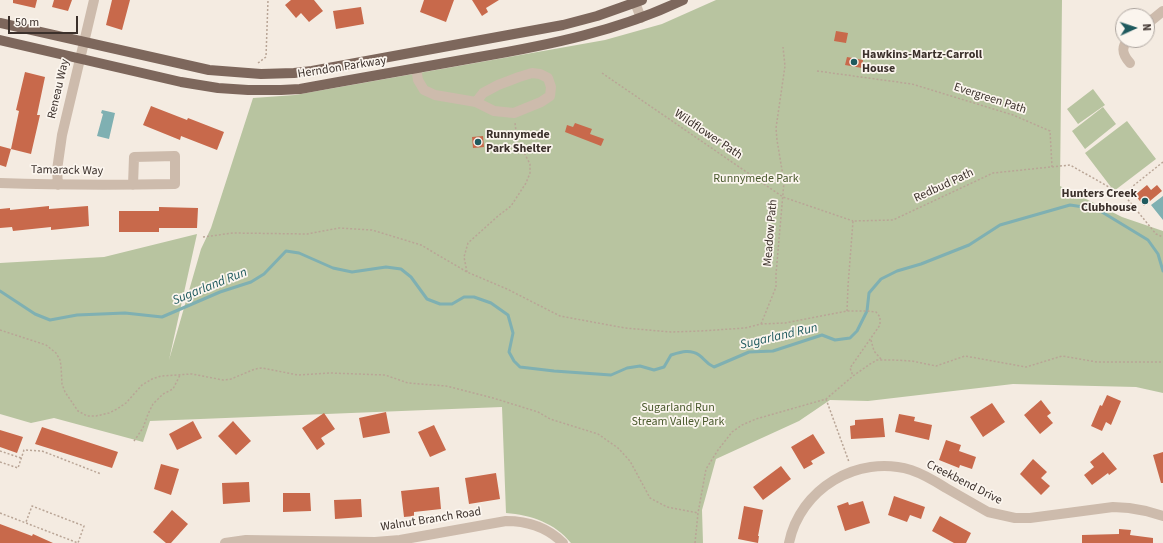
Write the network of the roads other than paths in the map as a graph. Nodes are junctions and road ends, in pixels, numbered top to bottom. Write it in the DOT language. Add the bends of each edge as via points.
graph roads {
  1 [pos="94,0"];
  2 [pos="683,0"];
  3 [pos="637,1"];
  4 [pos="1163,11"];
  5 [pos="641,18"];
  6 [pos="1155,18"];
  7 [pos="0,23"];
  8 [pos="0,40"];
  9 [pos="84,42"];
  10 [pos="1123,48"];
  11 [pos="79,58"];
  12 [pos="1130,63"];
  13 [pos="416,68"];
  14 [pos="476,102"];
  15 [pos="0,183"];
  16 [pos="58,185"];
  17 [pos="133,185"];
  18 [pos="1163,516"];
  19 [pos="225,543"];
  20 [pos="563,543"];
  21 [pos="789,543"];
  1 -- 9 [label="street, Reneau Way"];
  2 -- 5 [label="main road, Herndon Parkway"];
  3 -- 5 [label="street"];
  3 -- 9 [label="main road, Herndon Parkway" via="597,16 552,27 294,73 244,74 209,70"];
  4 -- 6 [label="street"];
  5 -- 13 [label="main road, Herndon Parkway" via="558,42"];
  7 -- 9 [label="main road, Herndon Parkway"];
  8 -- 11 [label="main road, Herndon Parkway"];
  9 -- 11 [label="street, Reneau Way"];
  10 -- 12 [label="street" via="1124,56"];
  11 -- 13 [label="main road, Herndon Parkway" via="199,85 248,90 300,88"];
  11 -- 16 [label="street, Reneau Way" via="58,158"];
  13 -- 14 [label="street" via="418,80 424,90 435,95"];
  14 -- 14 [label="street" via="494,111 514,113 550,96 551,87 548,78 532,73 498,85 483,93"];
  15 -- 16 [label="street, Tamarack Way"];
  16 -- 17 [label="street, Tamarack Way"];
  17 -- 17 [label="street, Tamarack Way" via="175,184 175,156 134,157"];
  18 -- 21 [label="street, Creekbend Drive" via="1113,507 1016,518 988,512 910,470 881,466 852,472 824,486 803,509"];
  19 -- 20 [label="street, Walnut Branch Road" via="246,540 375,542 518,521 543,528"];
}
